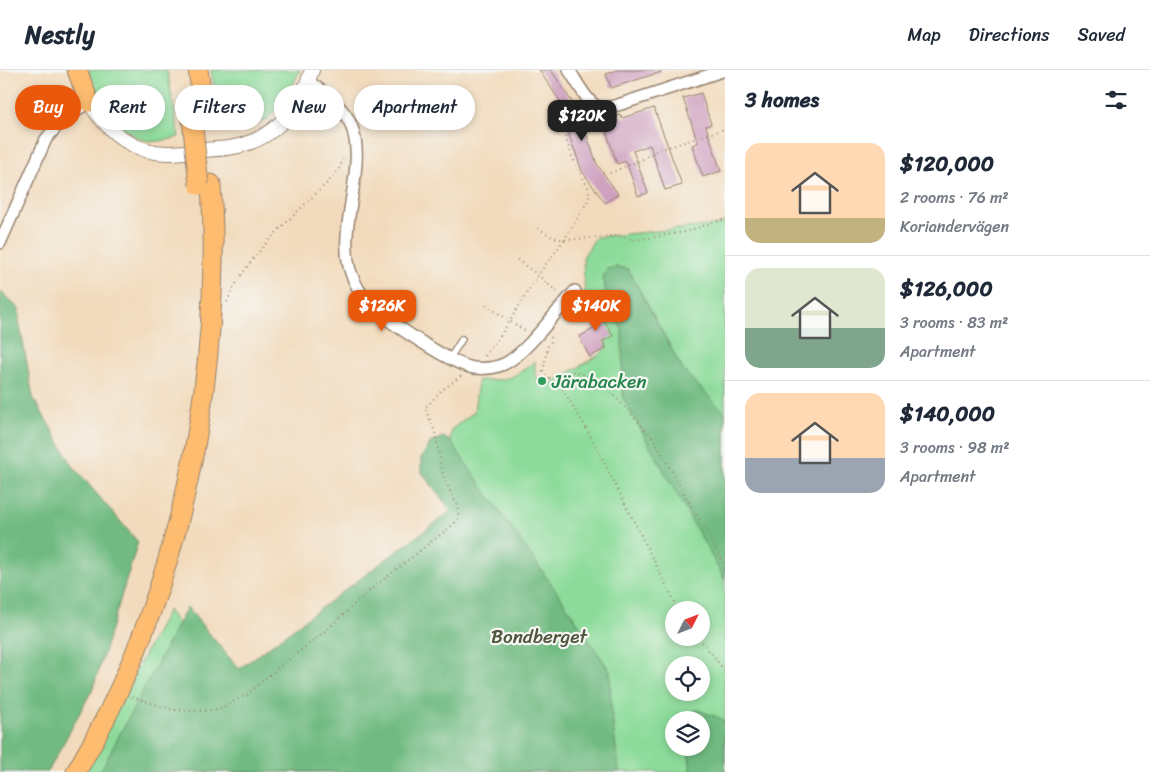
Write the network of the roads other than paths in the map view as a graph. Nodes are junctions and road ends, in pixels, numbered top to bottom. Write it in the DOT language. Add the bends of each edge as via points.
graph roads {
  1 [pos="77,70"];
  2 [pos="186,70"];
  3 [pos="198,70"];
  4 [pos="569,70"];
  5 [pos="725,70"];
  6 [pos="310,76"];
  7 [pos="190,85"];
  8 [pos="198,85"];
  9 [pos="89,102"];
  10 [pos="199,130"];
  11 [pos="205,185"];
  12 [pos="0,243"];
  13 [pos="575,291"];
  14 [pos="462,339"];
  15 [pos="450,358"];
  16 [pos="62,772"];
  17 [pos="76,772"];
  1 -- 9 [label="highway"];
  2 -- 7 [label="highway"];
  3 -- 8 [label="highway"];
  4 -- 5 [label="street" via="591,103 599,108 621,104"];
  6 -- 9 [label="street" via="292,111 277,127 260,138 235,147 168,153 151,151 126,142 114,133"];
  6 -- 15 [label="street" via="347,116 356,145 346,238 351,274 368,302 385,318"];
  9 -- 12 [label="street" via="63,119 46,139"];
  10 -- 11 [label="highway, bridge"];
  11 -- 16 [label="highway" via="198,335 176,482 156,556 129,635 106,690"];
  11 -- 17 [label="highway" via="214,258 210,330 188,481 166,563 142,634 113,701"];
  13 -- 15 [label="street" via="510,361 474,368"];
  14 -- 15 [label="lane"];
}
